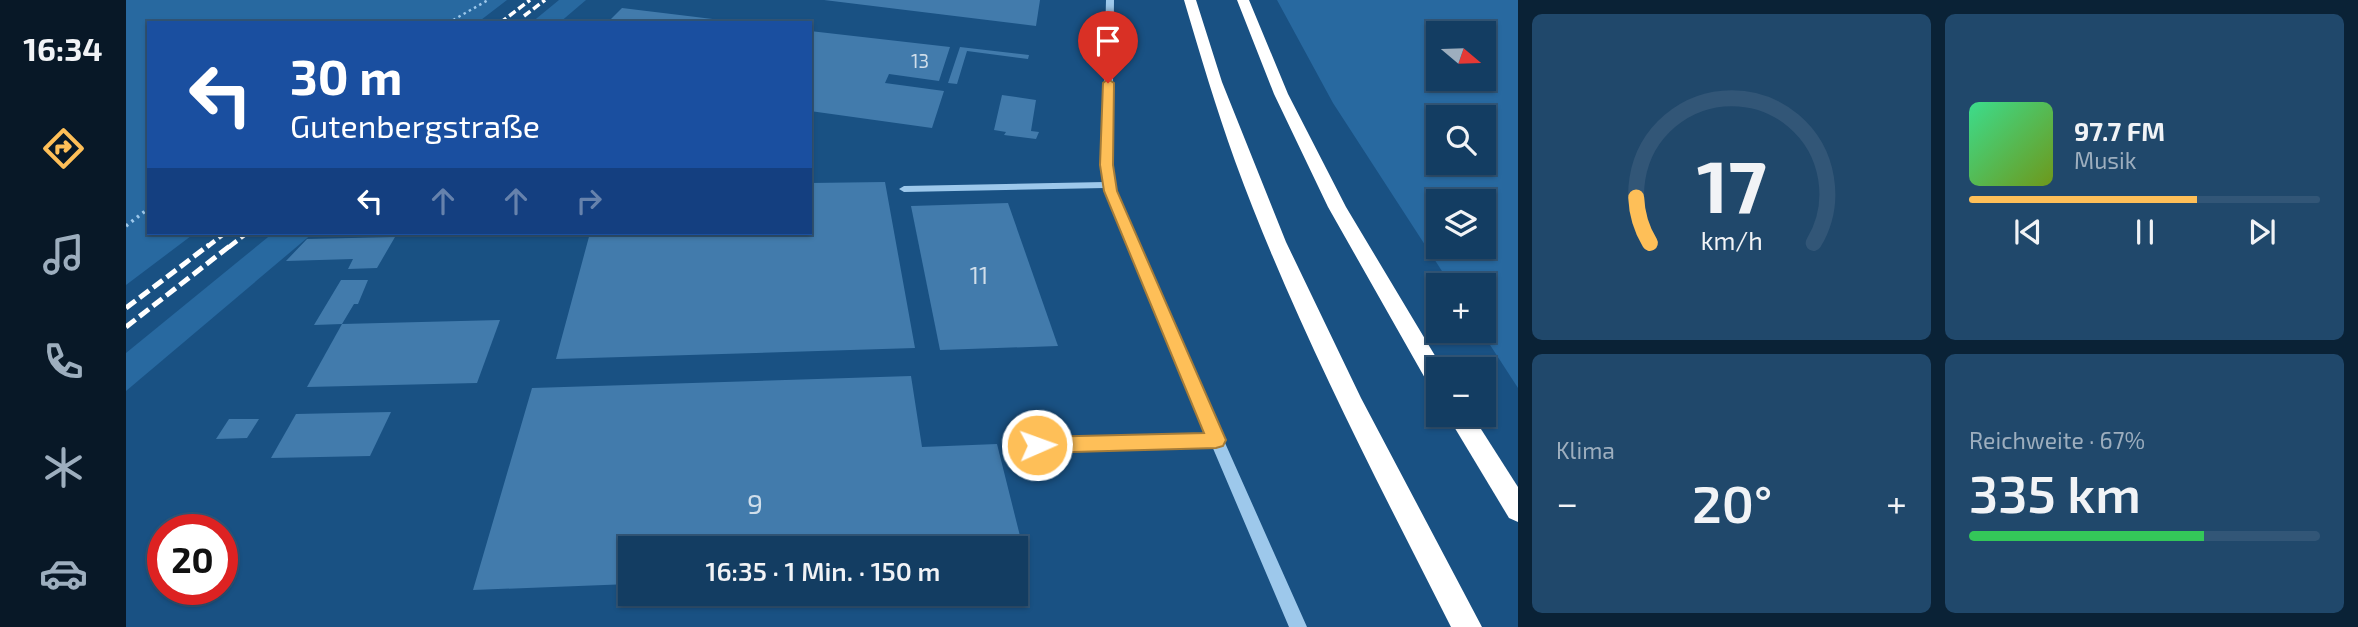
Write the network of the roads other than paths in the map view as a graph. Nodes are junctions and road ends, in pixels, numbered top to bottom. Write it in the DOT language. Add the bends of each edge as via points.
graph roads {
  1 [pos="1110,0"];
  2 [pos="1190,0"];
  3 [pos="1243,0"];
  4 [pos="1110,185"];
  5 [pos="904,189"];
  6 [pos="1426,360"];
  7 [pos="1466,427"];
  8 [pos="1216,440"];
  9 [pos="1037,445"];
  10 [pos="1518,510"];
  11 [pos="1298,627"];
  12 [pos="1467,627"];
  1 -- 4 [label="street"];
  2 -- 12 [label="highway" via="1217,92 1296,286"];
  3 -- 6 [label="highway" via="1281,94 1337,206"];
  4 -- 5 [label="street"];
  4 -- 8 [label="street" via="1119,216"];
  7 -- 10 [label="highway"];
  8 -- 9 [label="street"];
  8 -- 11 [label="street"];
}
